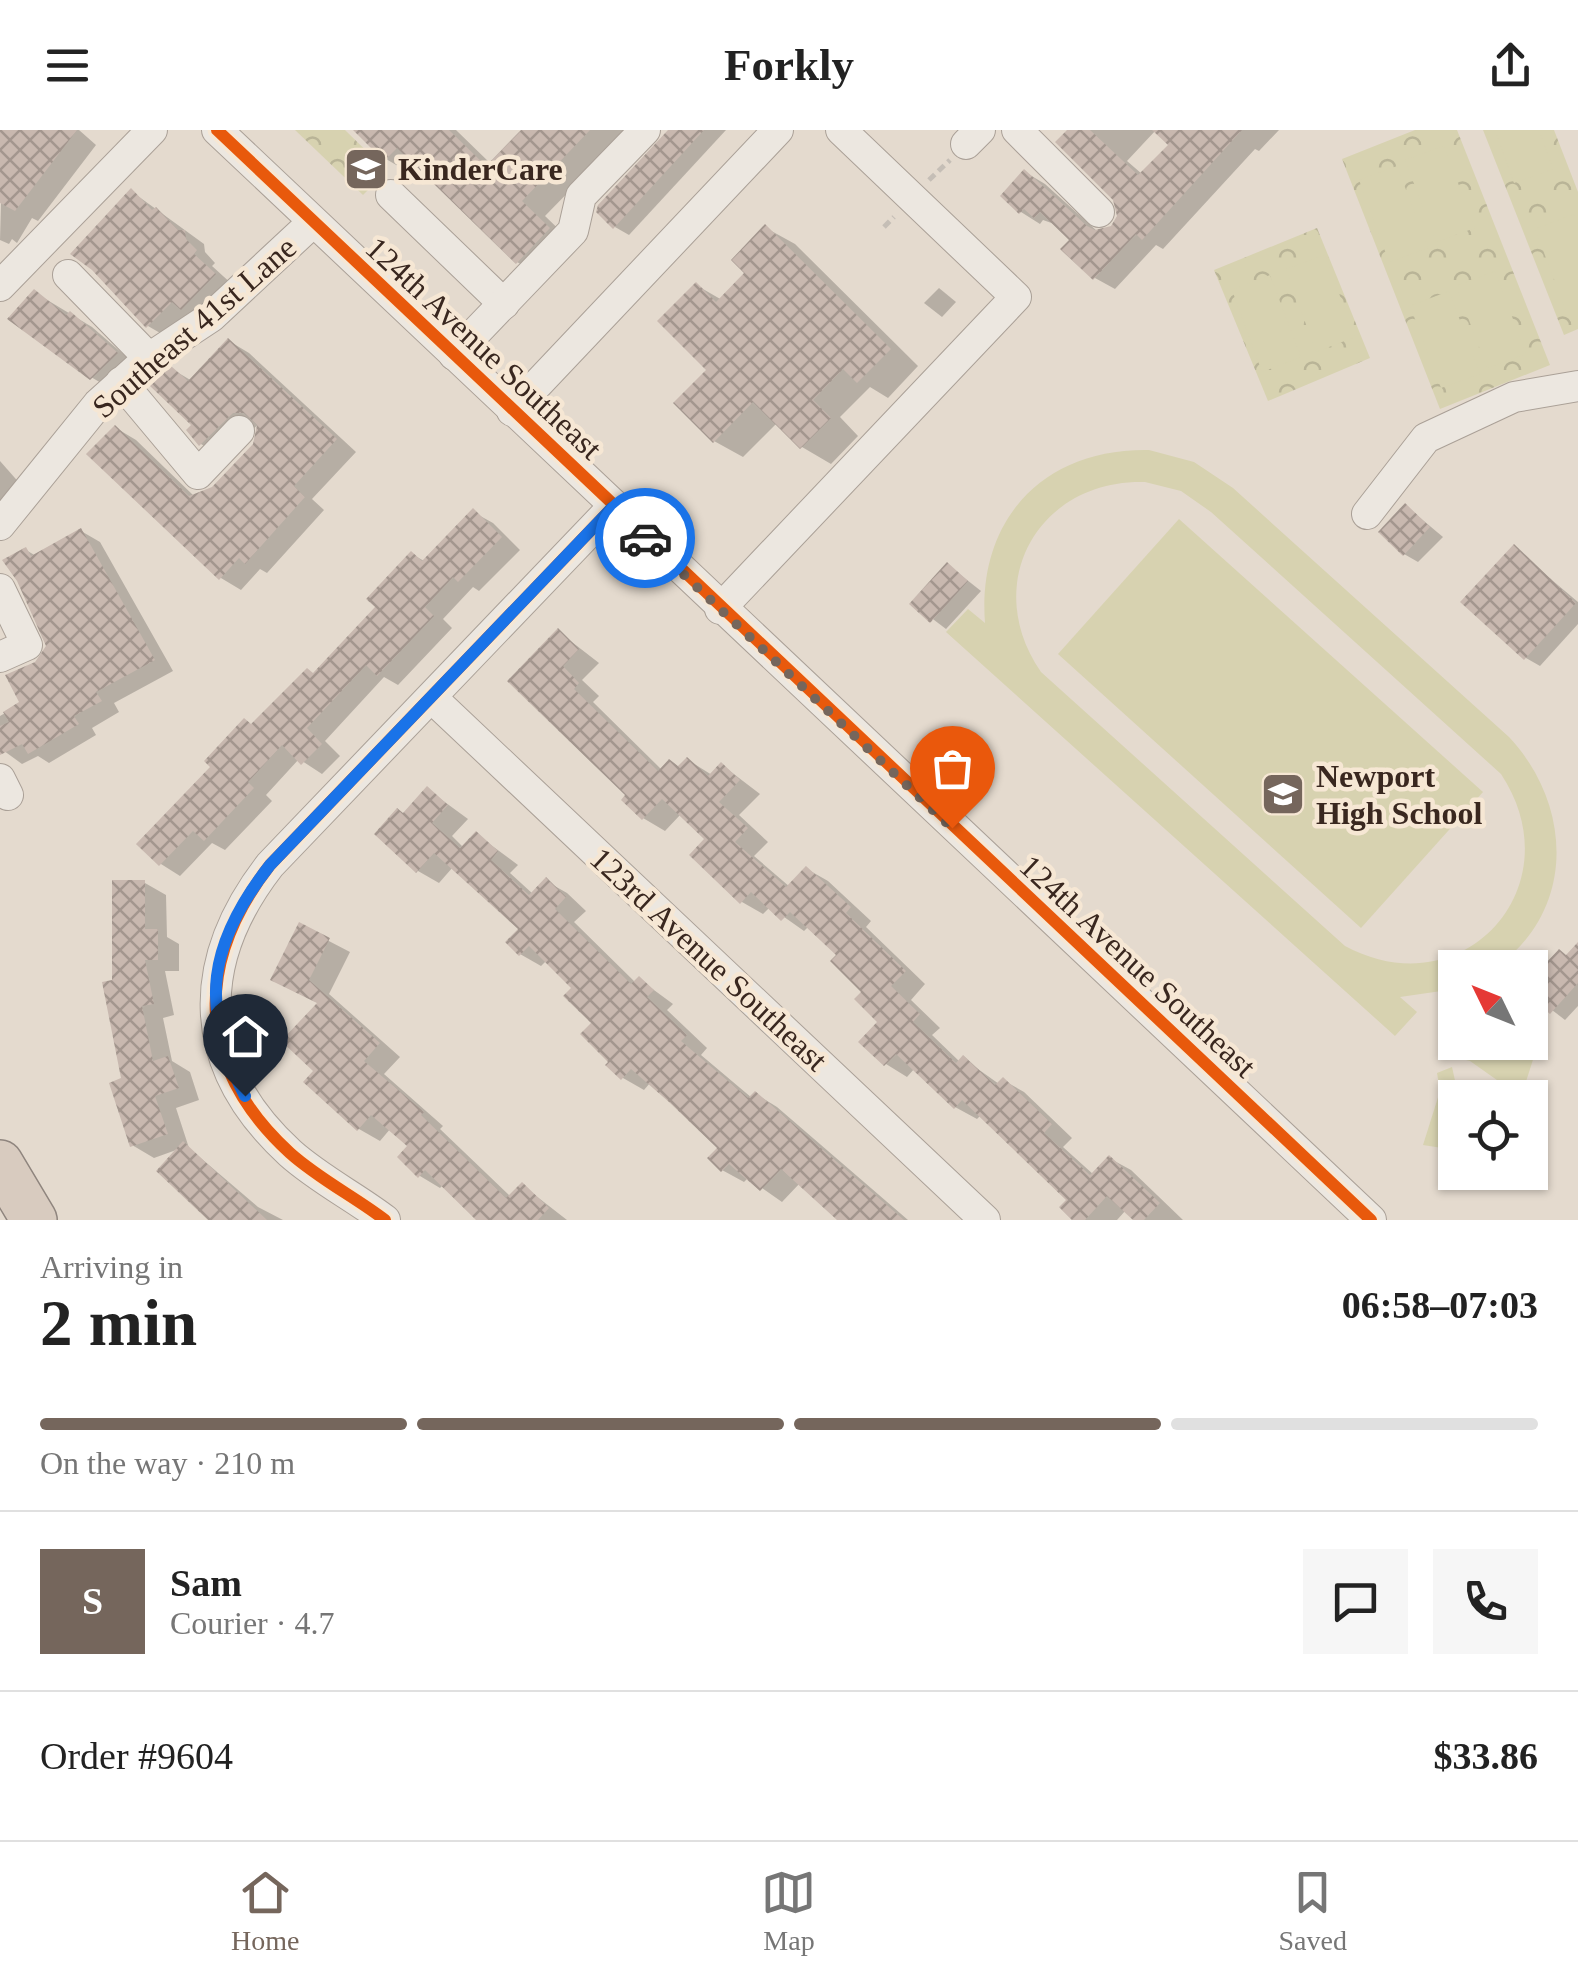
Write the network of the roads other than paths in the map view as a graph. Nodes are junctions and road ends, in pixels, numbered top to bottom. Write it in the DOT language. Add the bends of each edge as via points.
graph roads {
  1 [pos="152,130"];
  2 [pos="218,130"];
  3 [pos="645,130"];
  4 [pos="778,130"];
  5 [pos="841,130"];
  6 [pos="1017,130"];
  7 [pos="391,194"];
  8 [pos="1099,212"];
  9 [pos="312,222"];
  10 [pos="68,275"];
  11 [pos="0,286"];
  12 [pos="504,304"];
  13 [pos="454,355"];
  14 [pos="149,358"];
  15 [pos="121,382"];
  16 [pos="1578,386"];
  17 [pos="512,411"];
  18 [pos="239,431"];
  19 [pos="612,508"];
  20 [pos="1366,514"];
  21 [pos="0,524"];
  22 [pos="0,590"];
  23 [pos="720,610"];
  24 [pos="0,657"];
  25 [pos="432,698"];
  26 [pos="0,1163"];
  27 [pos="0,1176"];
  28 [pos="973,1216"];
  29 [pos="21,1220"];
  30 [pos="34,1220"];
  31 [pos="385,1220"];
  32 [pos="1371,1220"];
  1 -- 11 [label="street"];
  2 -- 9 [label="street, 124th Avenue Southeast"];
  3 -- 12 [label="street" via="581,196 574,231"];
  4 -- 17 [label="street"];
  5 -- 23 [label="street" via="1016,297"];
  6 -- 8 [label="street"];
  7 -- 12 [label="street"];
  9 -- 13 [label="street, 124th Avenue Southeast"];
  9 -- 14 [label="street, Southeast 41st Lane" via="211,317"];
  10 -- 14 [label="street"];
  12 -- 13 [label="street"];
  13 -- 17 [label="street, 124th Avenue Southeast"];
  14 -- 15 [label="street, Southeast 41st Lane"];
  15 -- 18 [label="street" via="198,474"];
  15 -- 21 [label="street, Southeast 41st Lane"];
  16 -- 20 [label="street" via="1514,397 1426,438"];
  17 -- 19 [label="street, 124th Avenue Southeast"];
  19 -- 23 [label="street, 124th Avenue Southeast"];
  19 -- 25 [label="street"];
  22 -- 24 [label="street" via="26,645"];
  23 -- 32 [label="street, 124th Avenue Southeast"];
  25 -- 28 [label="street, 123rd Avenue Southeast"];
  25 -- 31 [label="street" via="262,876 229,927 215,976 219,1040 245,1096 290,1153"];
  26 -- 30 [label="highway"];
  27 -- 29 [label="highway"];
}
